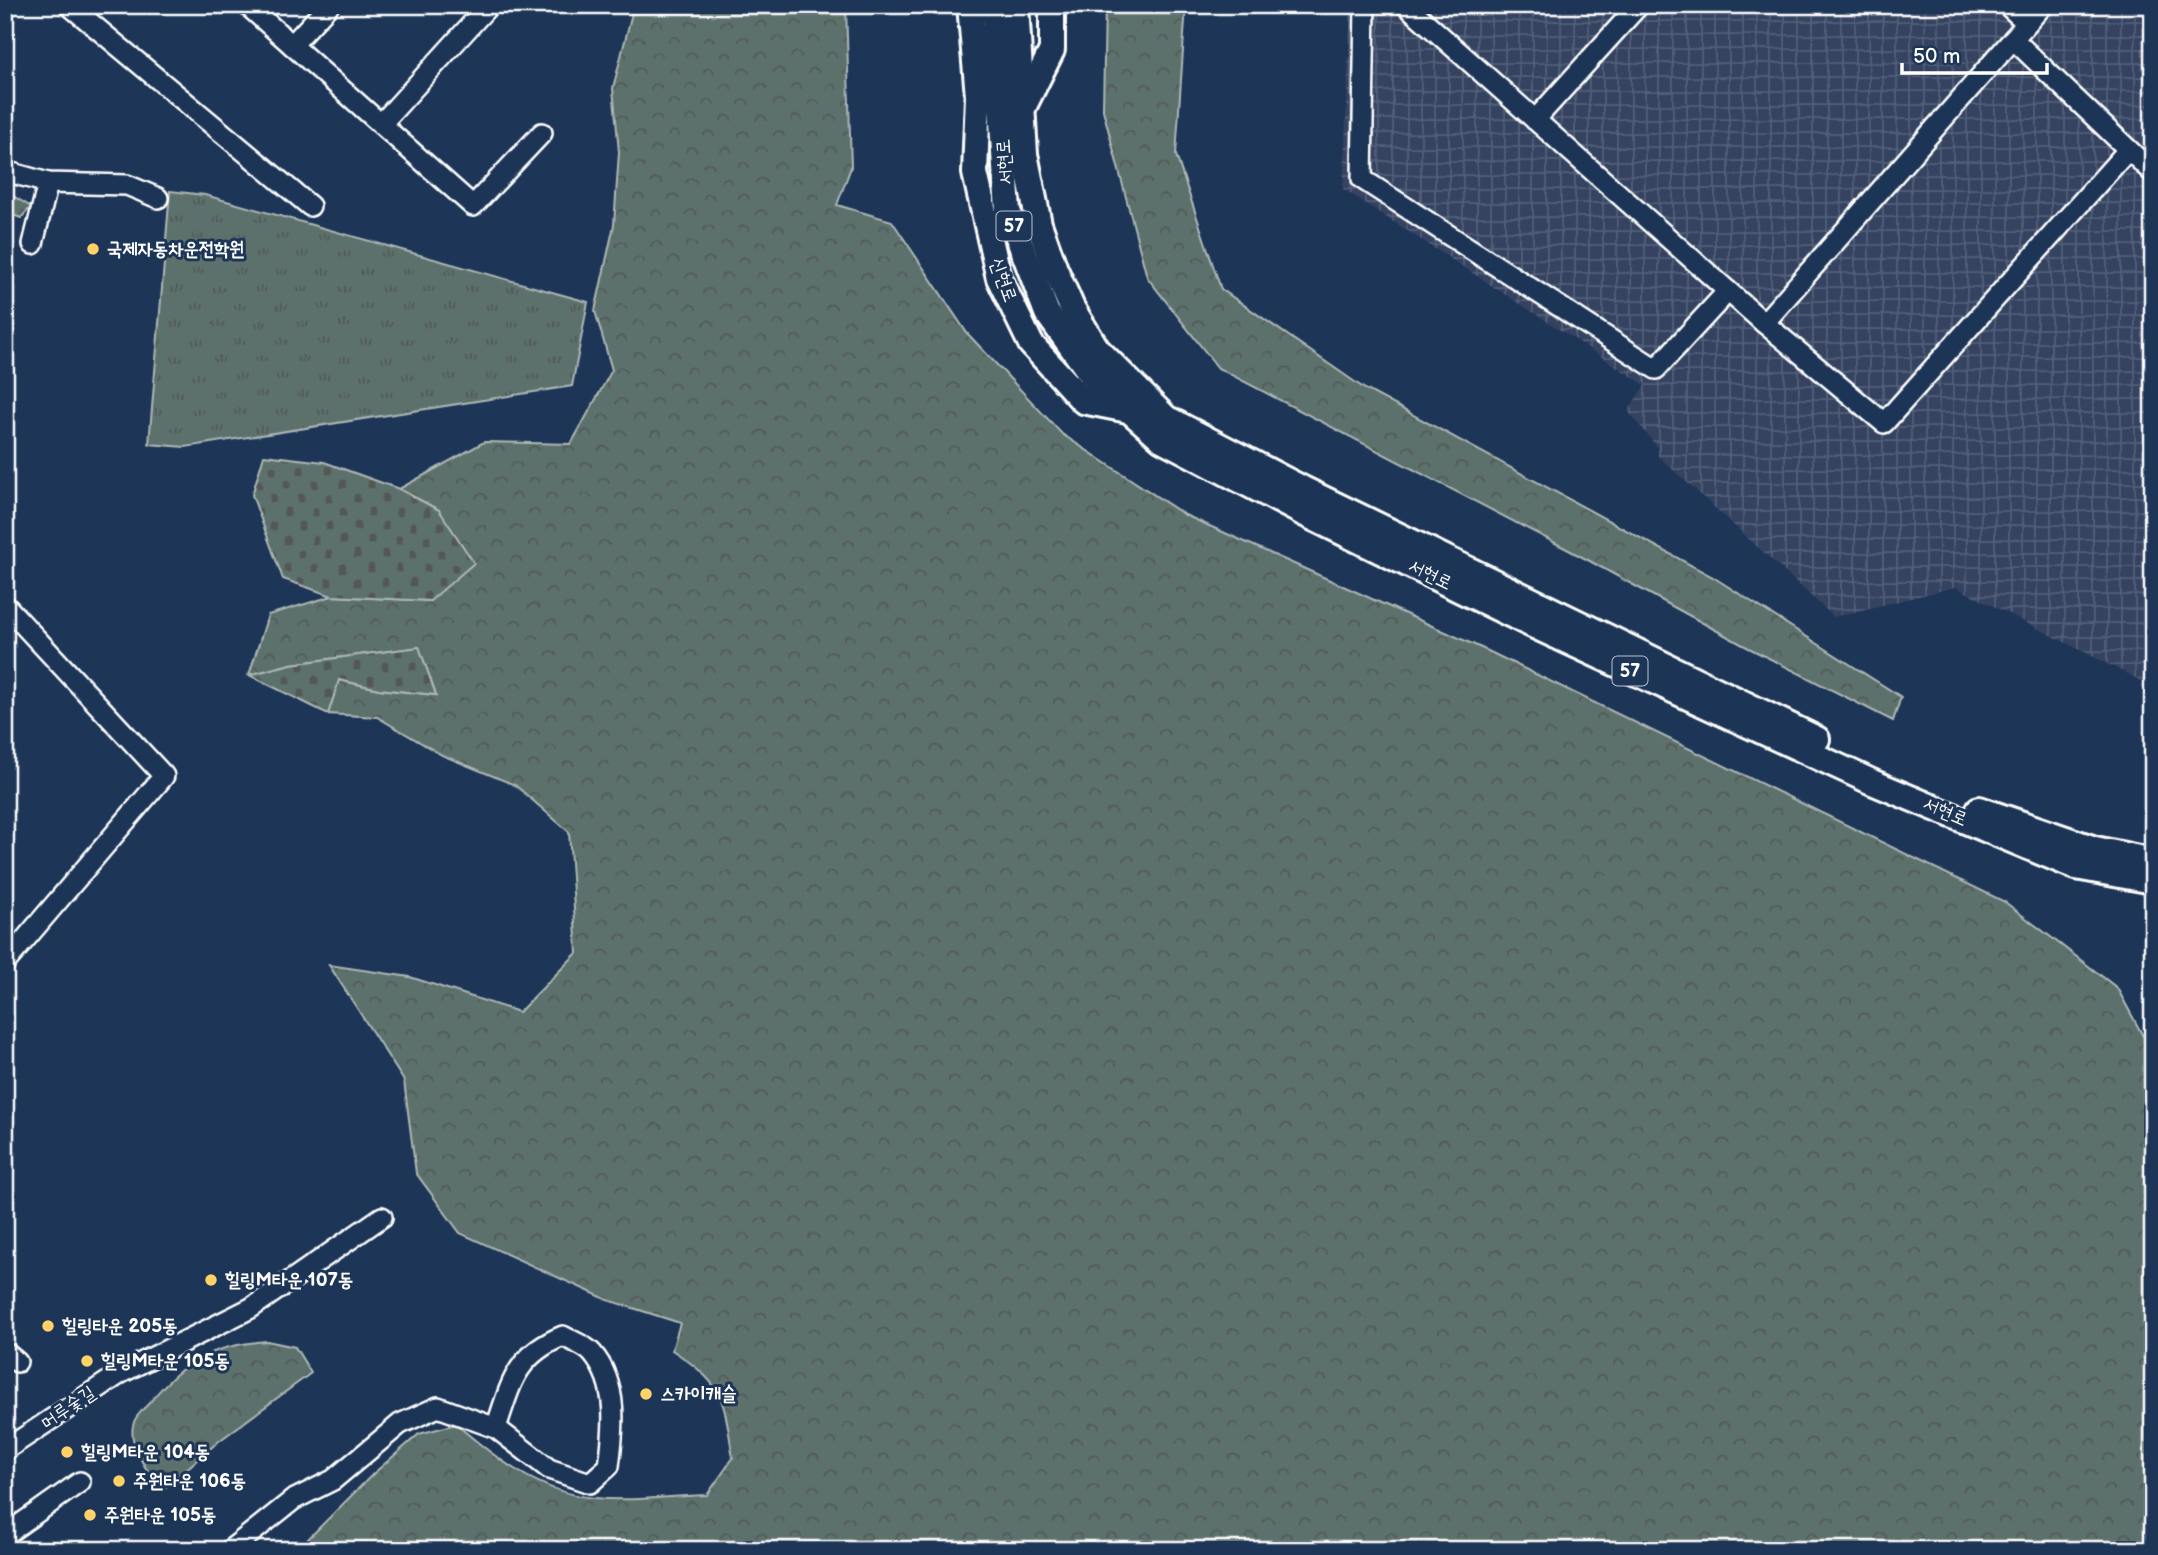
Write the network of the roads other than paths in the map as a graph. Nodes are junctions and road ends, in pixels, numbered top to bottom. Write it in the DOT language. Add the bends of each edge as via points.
graph roads {
  1 [pos="69,5"];
  2 [pos="247,5"];
  3 [pos="329,5"];
  4 [pos="489,5"];
  5 [pos="970,5"];
  6 [pos="994,5"];
  7 [pos="1016,5"];
  8 [pos="1052,5"];
  9 [pos="1365,5"];
  10 [pos="1406,5"];
  11 [pos="1639,5"];
  12 [pos="2007,5"];
  13 [pos="2043,5"];
  14 [pos="2027,23"];
  15 [pos="2013,39"];
  16 [pos="292,45"];
  17 [pos="1023,107"];
  18 [pos="1535,120"];
  19 [pos="382,123"];
  20 [pos="542,133"];
  21 [pos="2128,150"];
  22 [pos="5,171"];
  23 [pos="2153,173"];
  24 [pos="48,183"];
  25 [pos="158,198"];
  26 [pos="310,206"];
  27 [pos="33,244"];
  28 [pos="1728,291"];
  29 [pos="1764,323"];
  30 [pos="1130,410"];
  31 [pos="5,605"];
  32 [pos="2153,861"];
  33 [pos="2153,881"];
  34 [pos="5,963"];
  35 [pos="382,1217"];
  36 [pos="496,1428"];
  37 [pos="5,1450"];
  38 [pos="80,1482"];
  39 [pos="5,1535"];
  40 [pos="230,1550"];
  1 -- 26 [label="street"];
  2 -- 16 [label="street"];
  3 -- 16 [label="street"];
  4 -- 19 [label="street"];
  5 -- 30 [label="main road, 신현로" via="978,96 975,173 999,278 1031,344 1083,401"];
  6 -- 30 [label="main road, 서현로 / 57" via="1008,211 1047,313 1096,382"];
  7 -- 17 [label="main road, 서현로 / 57"];
  8 -- 17 [label="main road" via="1052,51"];
  9 -- 28 [label="street" via="1362,179 1656,369"];
  10 -- 18 [label="street"];
  11 -- 18 [label="street"];
  12 -- 14 [label="street"];
  13 -- 14 [label="street"];
  14 -- 15 [label="street"];
  15 -- 21 [label="street"];
  15 -- 29 [label="street"];
  16 -- 19 [label="street"];
  17 -- 32 [label="main road, 서현로 / 57" via="1025,154 1039,224 1072,308 1097,349 1166,418 1828,744 1996,816 2095,849"];
  18 -- 28 [label="street"];
  19 -- 20 [label="street" via="473,206"];
  21 -- 23 [label="street"];
  21 -- 29 [label="street" via="1884,423"];
  22 -- 24 [label="street"];
  24 -- 25 [label="street" via="127,185"];
  24 -- 27 [label="street"];
  28 -- 29 [label="street"];
  30 -- 33 [label="main road, 서현로 / 57" via="1162,439 1305,514 1680,694 1872,782 2076,867"];
  31 -- 34 [label="street" via="164,776"];
  35 -- 37 [label="street, 머루숯길" via="251,1308 121,1373"];
  36 -- 36 [label="street" via="549,1469 590,1483 609,1466 615,1416 603,1370 591,1351 564,1336 541,1345 514,1372"];
  36 -- 40 [label="street" via="438,1407 417,1415 333,1480 293,1500"];
  38 -- 39 [label="street"];
}
